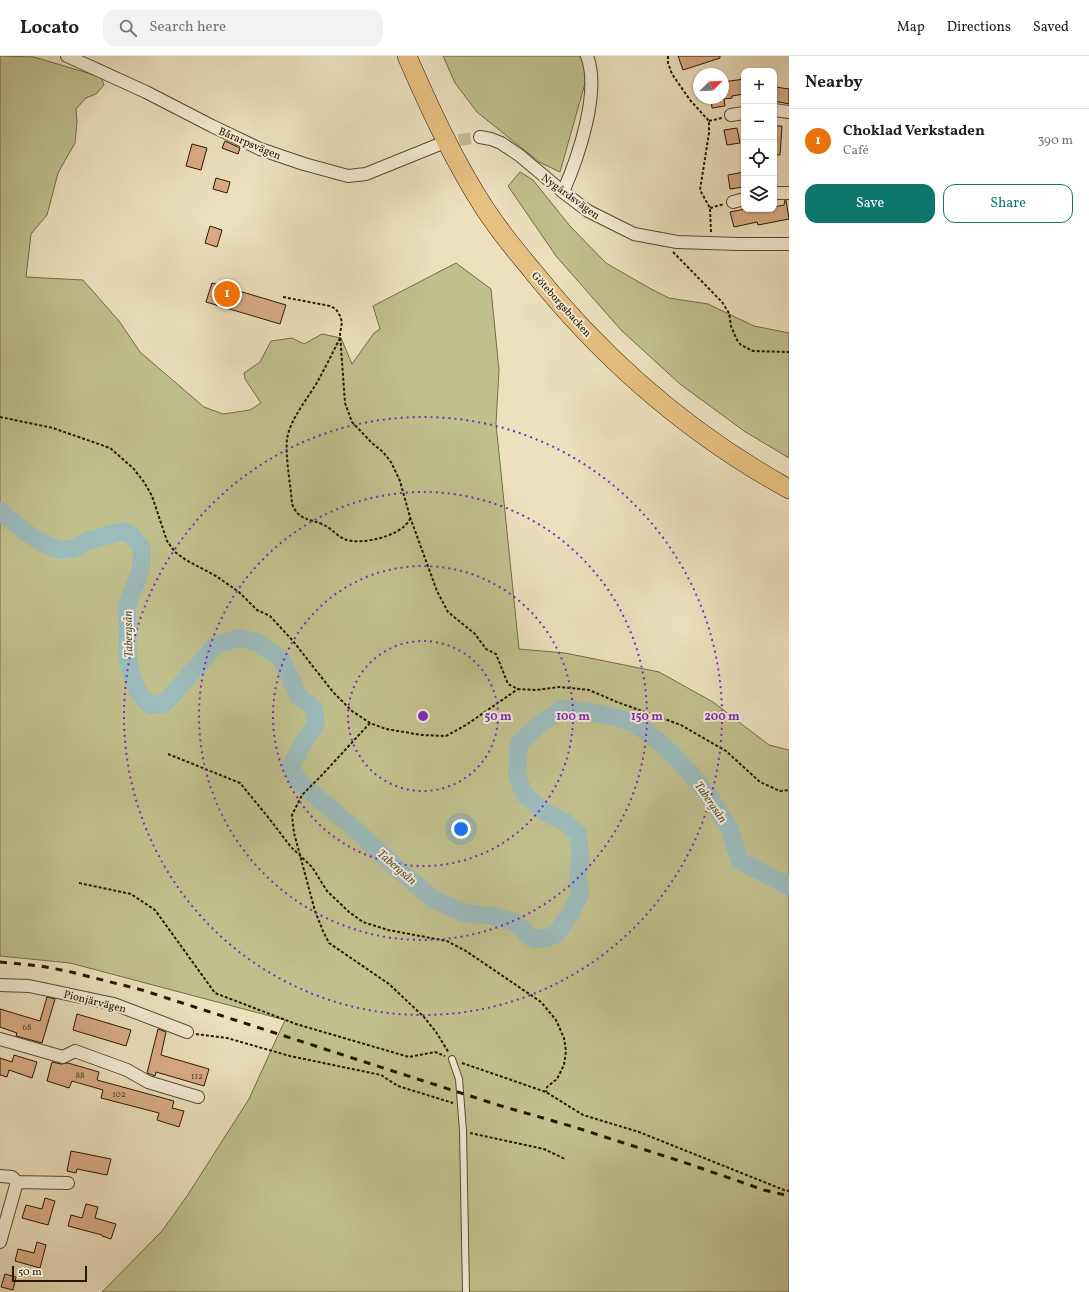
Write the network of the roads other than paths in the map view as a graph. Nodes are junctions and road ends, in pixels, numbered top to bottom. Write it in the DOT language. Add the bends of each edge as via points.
graph roads {
  1 [pos="67,56"];
  2 [pos="407,56"];
  3 [pos="419,56"];
  4 [pos="588,56"];
  5 [pos="777,110"];
  6 [pos="789,112"];
  7 [pos="741,113"];
  8 [pos="731,115"];
  9 [pos="480,137"];
  10 [pos="440,144"];
  11 [pos="563,192"];
  12 [pos="777,193"];
  13 [pos="789,193"];
  14 [pos="789,244"];
  15 [pos="789,475"];
  16 [pos="789,489"];
  17 [pos="0,985"];
  18 [pos="187,1032"];
  19 [pos="0,1039"];
  20 [pos="452,1059"];
  21 [pos="198,1096"];
  22 [pos="0,1176"];
  23 [pos="17,1182"];
  24 [pos="68,1183"];
  25 [pos="0,1242"];
  26 [pos="466,1292"];
  1 -- 10 [label="street, Bårarpsvägen" via="260,149 348,176 366,174"];
  2 -- 16 [label="highway, Göteborgsbacken" via="439,127 486,209 513,248 570,315 625,371 659,401 729,452"];
  3 -- 15 [label="highway, Göteborgsbacken" via="473,166 497,205 552,278 630,360 682,405 741,447"];
  4 -- 11 [label="street" via="591,98 573,169"];
  5 -- 6 [label="street"];
  7 -- 8 [label="street"];
  9 -- 11 [label="street, Nygårdsvägen" via="501,143"];
  11 -- 14 [label="street, Nygårdsvägen" via="588,211 634,234 677,242"];
  12 -- 13 [label="street"];
  17 -- 18 [label="street, Pionjärvägen" via="29,986 114,1004"];
  19 -- 21 [label="street" via="63,1057 75,1051 127,1070 148,1082"];
  20 -- 26 [label="lane" via="459,1079 463,1131"];
  22 -- 23 [label="street" via="12,1177"];
  23 -- 24 [label="street"];
  23 -- 25 [label="street"];
}
